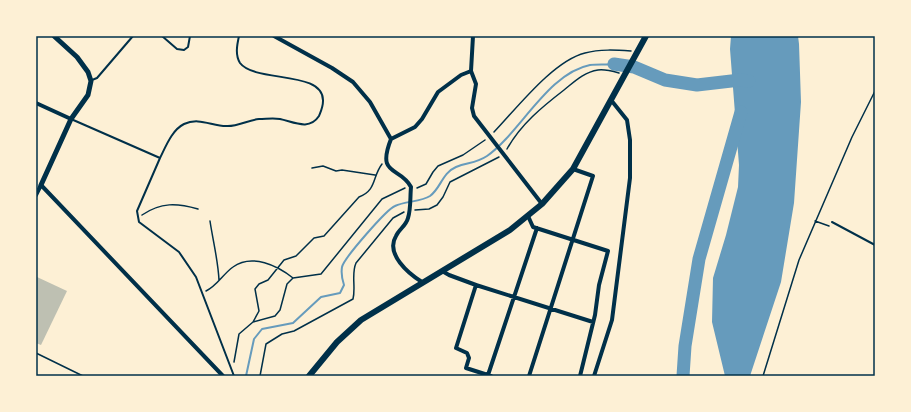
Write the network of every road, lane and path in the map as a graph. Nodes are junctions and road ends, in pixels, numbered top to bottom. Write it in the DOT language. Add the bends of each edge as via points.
graph roads {
  1 [pos="54,36"];
  2 [pos="133,36"];
  3 [pos="162,36"];
  4 [pos="190,36"];
  5 [pos="239,36"];
  6 [pos="274,36"];
  7 [pos="474,36"];
  8 [pos="646,36"];
  9 [pos="635,54"];
  10 [pos="471,71"];
  11 [pos="625,74"];
  12 [pos="91,81"];
  13 [pos="875,92"];
  14 [pos="611,100"];
  15 [pos="36,104"];
  16 [pos="71,119"];
  17 [pos="489,137"];
  18 [pos="391,139"];
  19 [pos="503,154"];
  20 [pos="160,158"];
  21 [pos="386,159"];
  22 [pos="312,168"];
  23 [pos="573,169"];
  24 [pos="375,175"];
  25 [pos="41,185"];
  26 [pos="411,187"];
  27 [pos="36,195"];
  28 [pos="542,204"];
  29 [pos="198,209"];
  30 [pos="409,210"];
  31 [pos="528,216"];
  32 [pos="138,219"];
  33 [pos="210,221"];
  34 [pos="832,222"];
  35 [pos="536,228"];
  36 [pos="573,239"];
  37 [pos="875,245"];
  38 [pos="278,268"];
  39 [pos="442,271"];
  40 [pos="293,278"];
  41 [pos="219,280"];
  42 [pos="422,282"];
  43 [pos="476,285"];
  44 [pos="202,292"];
  45 [pos="514,297"];
  46 [pos="550,309"];
  47 [pos="253,322"];
  48 [pos="593,322"];
  49 [pos="36,353"];
  50 [pos="234,375"];
  51 [pos="83,376"];
  52 [pos="223,376"];
  53 [pos="260,376"];
  54 [pos="309,376"];
  55 [pos="490,376"];
  56 [pos="529,376"];
  57 [pos="580,376"];
  58 [pos="594,376"];
  59 [pos="763,376"];
  1 -- 12 [label="street" via="84,65"];
  2 -- 12 [label="lane" via="97,78"];
  3 -- 4 [label="lane" via="176,49 184,50 188,47"];
  5 -- 20 [label="lane" via="236,52 240,63 251,70 311,83 320,91 324,100 322,110 316,119 308,124 270,118 228,126 203,121 184,124 170,138"];
  6 -- 18 [label="street" via="353,82 370,102"];
  7 -- 10 [label="street"];
  8 -- 9 [label="main road"];
  9 -- 11 [label="main road"];
  9 -- 17 [label="path" via="614,50 585,53 565,62 549,74"];
  10 -- 17 [label="street" via="476,84 472,108 474,116"];
  10 -- 18 [label="street" via="438,92 415,127"];
  11 -- 14 [label="main road"];
  11 -- 19 [label="path" via="597,70 578,78 549,99 527,121"];
  12 -- 16 [label="street" via="88,95"];
  13 -- 59 [label="path" via="852,137 799,260"];
  14 -- 23 [label="main road"];
  14 -- 58 [label="street" via="627,120 630,178 612,320"];
  15 -- 16 [label="street"];
  16 -- 20 [label="lane"];
  16 -- 25 [label="street"];
  17 -- 19 [label="street"];
  17 -- 26 [label="path" via="463,155 438,166 426,184 418,188"];
  18 -- 21 [label="street"];
  19 -- 28 [label="street"];
  19 -- 30 [label="path" via="450,182 437,205 420,211"];
  20 -- 32 [label="lane" via="137,211"];
  21 -- 24 [label="path"];
  21 -- 26 [label="street" via="394,173"];
  22 -- 24 [label="path" via="323,166 336,171"];
  23 -- 28 [label="main road"];
  23 -- 36 [label="street" via="593,176"];
  24 -- 38 [label="path" via="367,194 359,196 324,236 314,238 296,256 284,260"];
  25 -- 27 [label="street"];
  25 -- 52 [label="street"];
  26 -- 30 [label="street"];
  26 -- 40 [label="path" via="382,199 321,274"];
  28 -- 31 [label="main road"];
  29 -- 32 [label="path" via="165,204 153,208"];
  30 -- 42 [label="street" via="405,226 392,242 403,268"];
  30 -- 53 [label="path" via="393,218 356,263 353,269 353,299 266,344"];
  31 -- 35 [label="street"];
  31 -- 39 [label="main road" via="510,230"];
  32 -- 44 [label="lane" via="179,252 196,277"];
  33 -- 41 [label="path"];
  34 -- 37 [label="lane"];
  35 -- 36 [label="street"];
  35 -- 45 [label="street"];
  36 -- 46 [label="street"];
  36 -- 48 [label="street" via="608,251 598,285"];
  38 -- 40 [label="path"];
  38 -- 41 [label="path" via="266,262 244,262 235,266"];
  38 -- 47 [label="path" via="268,280 255,289 259,311"];
  39 -- 42 [label="main road"];
  39 -- 43 [label="street"];
  40 -- 47 [label="path" via="287,284 280,310 275,316"];
  41 -- 44 [label="path" via="212,288"];
  42 -- 54 [label="main road" via="348,330"];
  43 -- 45 [label="street"];
  43 -- 55 [label="street" via="456,348 467,353 469,358 466,368"];
  44 -- 50 [label="lane"];
  45 -- 46 [label="street"];
  45 -- 55 [label="street"];
  46 -- 48 [label="street"];
  46 -- 56 [label="street"];
  47 -- 50 [label="path" via="239,334 236,341"];
  48 -- 57 [label="street"];
  49 -- 51 [label="path"];
}
